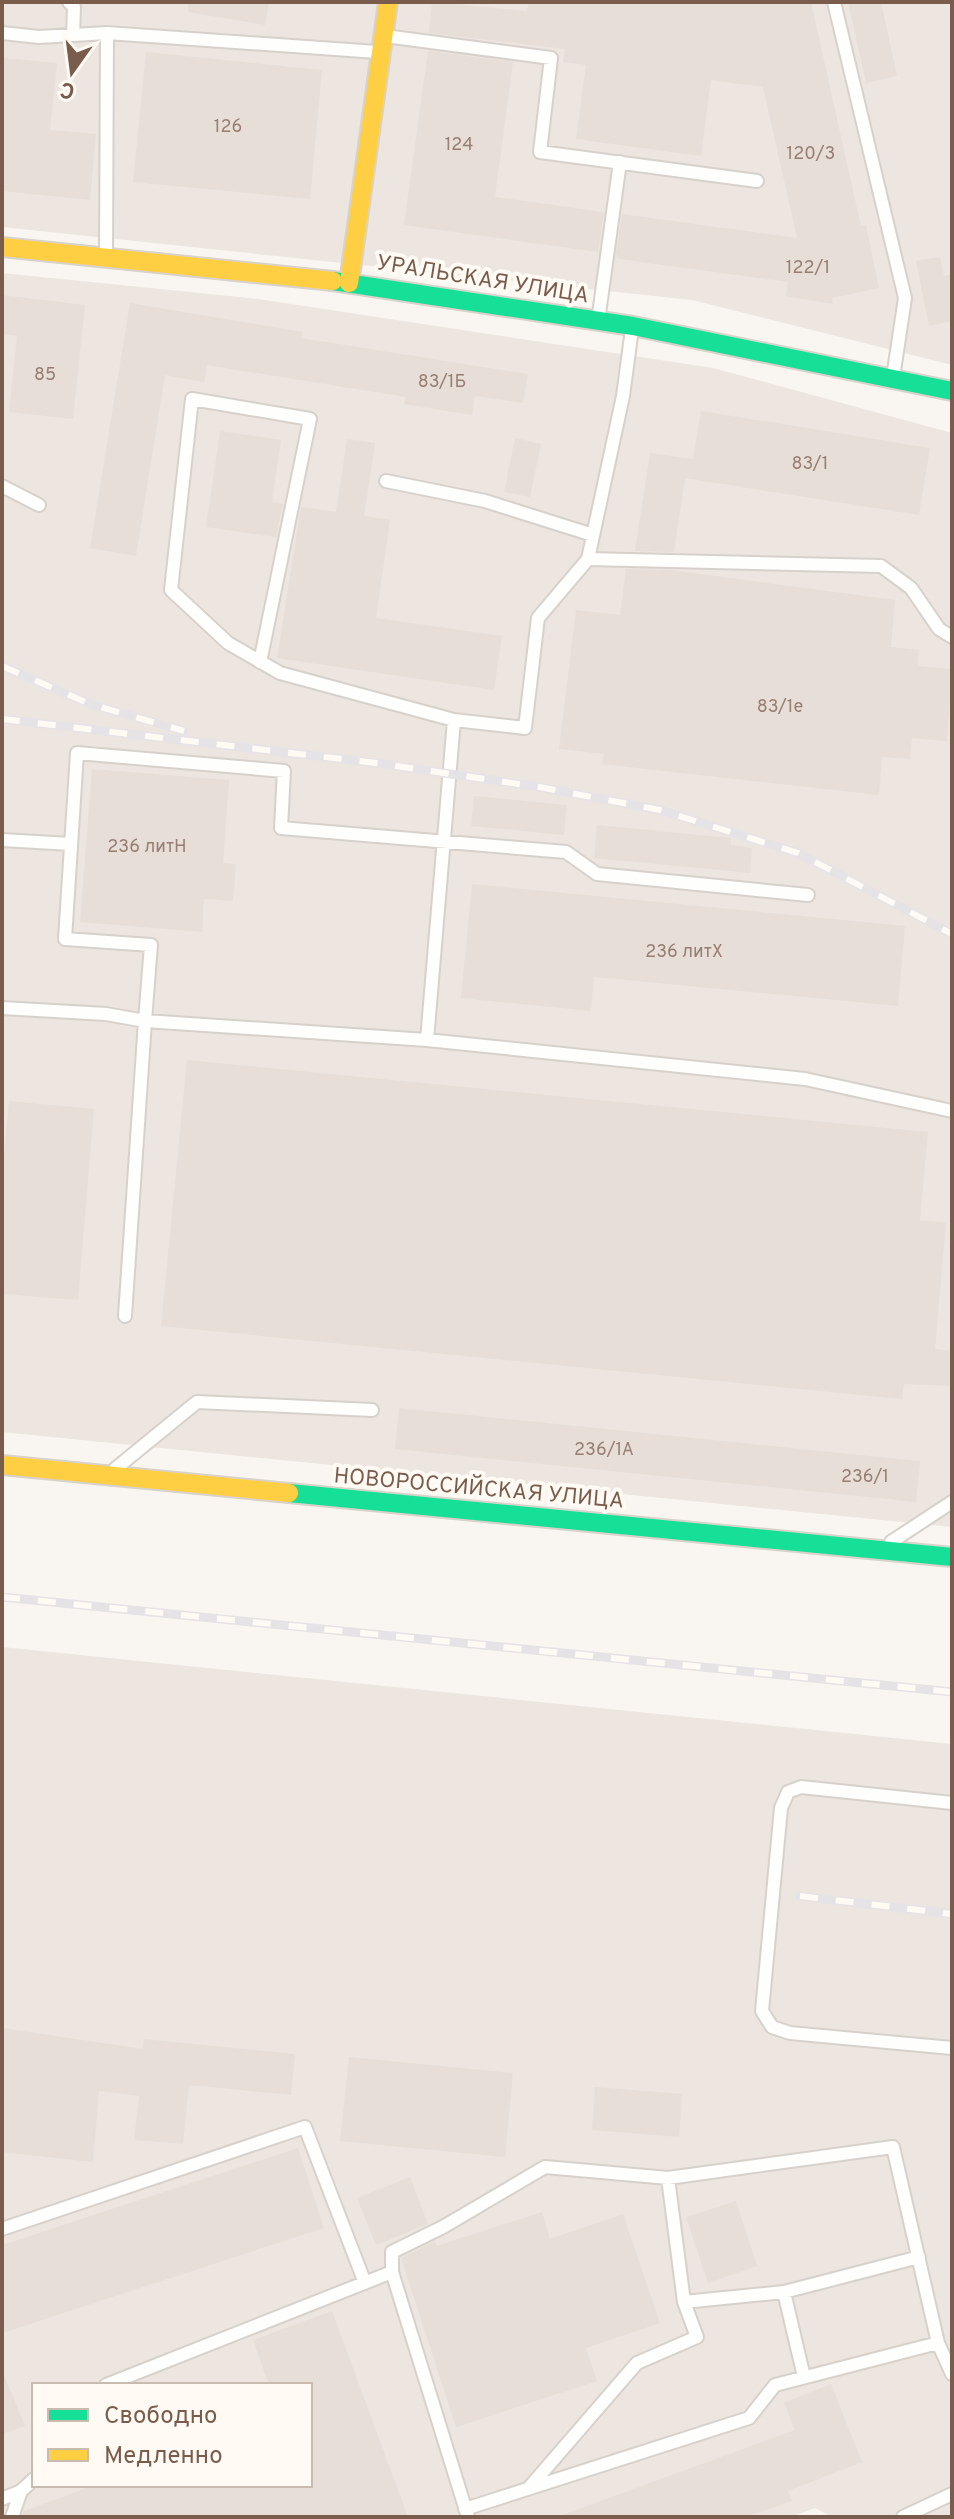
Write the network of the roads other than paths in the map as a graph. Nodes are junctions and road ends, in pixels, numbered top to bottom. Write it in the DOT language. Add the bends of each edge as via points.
graph roads {
  1 [pos="69,2"];
  2 [pos="388,2"];
  3 [pos="834,2"];
  4 [pos="2,33"];
  5 [pos="107,33"];
  6 [pos="73,35"];
  7 [pos="382,44"];
  8 [pos="620,162"];
  9 [pos="757,181"];
  10 [pos="2,244"];
  11 [pos="106,252"];
  12 [pos="349,280"];
  13 [pos="599,314"];
  14 [pos="633,326"];
  15 [pos="893,375"];
  16 [pos="952,383"];
  17 [pos="952,391"];
  18 [pos="386,481"];
  19 [pos="2,486"];
  20 [pos="39,505"];
  21 [pos="593,535"];
  22 [pos="588,559"];
  23 [pos="952,637"];
  24 [pos="260,662"];
  25 [pos="454,720"];
  26 [pos="2,840"];
  27 [pos="444,840"];
  28 [pos="71,844"];
  29 [pos="808,895"];
  30 [pos="2,1008"];
  31 [pos="145,1021"];
  32 [pos="427,1040"];
  33 [pos="952,1111"];
  34 [pos="125,1316"];
  35 [pos="372,1410"];
  36 [pos="2,1465"];
  37 [pos="108,1475"];
  38 [pos="952,1502"];
  39 [pos="880,1550"];
  40 [pos="952,1557"];
  41 [pos="952,1803"];
  42 [pos="952,2048"];
  43 [pos="668,2178"];
  44 [pos="2,2229"];
  45 [pos="919,2257"];
  46 [pos="392,2272"];
  47 [pos="365,2283"];
  48 [pos="784,2292"];
  49 [pos="684,2302"];
  50 [pos="938,2343"];
  51 [pos="952,2374"];
  52 [pos="804,2377"];
  53 [pos="111,2383"];
  54 [pos="32,2481"];
  55 [pos="528,2489"];
  56 [pos="21,2491"];
  57 [pos="952,2494"];
  58 [pos="2,2499"];
  59 [pos="466,2513"];
  60 [pos="12,2517"];
  61 [pos="903,2517"];
  1 -- 6 [label="lane" via="74,7"];
  2 -- 7 [label="main road"];
  3 -- 15 [label="lane" via="905,298"];
  4 -- 6 [label="lane"];
  5 -- 6 [label="lane"];
  5 -- 7 [label="lane"];
  5 -- 11 [label="lane"];
  7 -- 8 [label="lane" via="551,58 540,152"];
  7 -- 12 [label="main road"];
  8 -- 9 [label="lane"];
  8 -- 13 [label="lane"];
  10 -- 11 [label="main road, УРАЛЬСКАЯ УЛИЦА"];
  10 -- 12 [label="main road, УРАЛЬСКАЯ УЛИЦА"];
  11 -- 12 [label="main road, УРАЛЬСКАЯ УЛИЦА"];
  12 -- 13 [label="main road, УРАЛЬСКАЯ УЛИЦА"];
  12 -- 14 [label="main road, УРАЛЬСКАЯ УЛИЦА"];
  13 -- 15 [label="main road, УРАЛЬСКАЯ УЛИЦА"];
  14 -- 15 [label="main road, УРАЛЬСКАЯ УЛИЦА"];
  14 -- 21 [label="lane"];
  15 -- 16 [label="main road, УРАЛЬСКАЯ УЛИЦА"];
  15 -- 17 [label="main road, УРАЛЬСКАЯ УЛИЦА"];
  18 -- 21 [label="lane" via="485,501"];
  19 -- 20 [label="lane"];
  21 -- 22 [label="lane"];
  22 -- 23 [label="lane" via="881,566 911,588 939,629"];
  22 -- 25 [label="lane" via="538,618 525,728"];
  24 -- 24 [label="lane" via="310,419 192,399 171,590 228,643"];
  24 -- 25 [label="lane" via="280,673"];
  25 -- 27 [label="lane"];
  26 -- 28 [label="lane"];
  27 -- 28 [label="lane" via="281,828 284,771 77,753"];
  27 -- 29 [label="lane" via="566,852 597,874"];
  27 -- 32 [label="lane"];
  28 -- 31 [label="lane" via="65,939 151,945"];
  30 -- 31 [label="lane"];
  31 -- 32 [label="lane"];
  31 -- 34 [label="lane"];
  32 -- 33 [label="lane" via="805,1079"];
  35 -- 37 [label="lane" via="197,1402"];
  36 -- 37 [label="main road, НОВОРОССИЙСКАЯ УЛИЦА"];
  37 -- 39 [label="main road, НОВОРОССИЙСКАЯ УЛИЦА"];
  38 -- 39 [label="lane"];
  39 -- 40 [label="main road, НОВОРОССИЙСКАЯ УЛИЦА"];
  41 -- 42 [label="lane" via="801,1787 788,1792 781,1808 762,2011 772,2027 790,2033"];
  43 -- 45 [label="lane" via="893,2147"];
  43 -- 46 [label="lane" via="545,2167 392,2252"];
  43 -- 49 [label="lane"];
  44 -- 47 [label="lane" via="305,2127"];
  45 -- 48 [label="lane"];
  45 -- 50 [label="lane"];
  46 -- 47 [label="lane"];
  46 -- 59 [label="lane"];
  47 -- 53 [label="lane"];
  48 -- 49 [label="lane"];
  48 -- 52 [label="lane"];
  49 -- 55 [label="lane" via="697,2337 637,2363"];
  50 -- 51 [label="lane"];
  50 -- 52 [label="lane"];
  52 -- 55 [label="lane" via="775,2385 749,2418"];
  54 -- 56 [label="lane"];
  55 -- 59 [label="lane"];
  56 -- 58 [label="lane"];
  56 -- 60 [label="lane"];
  57 -- 61 [label="lane"];
}
